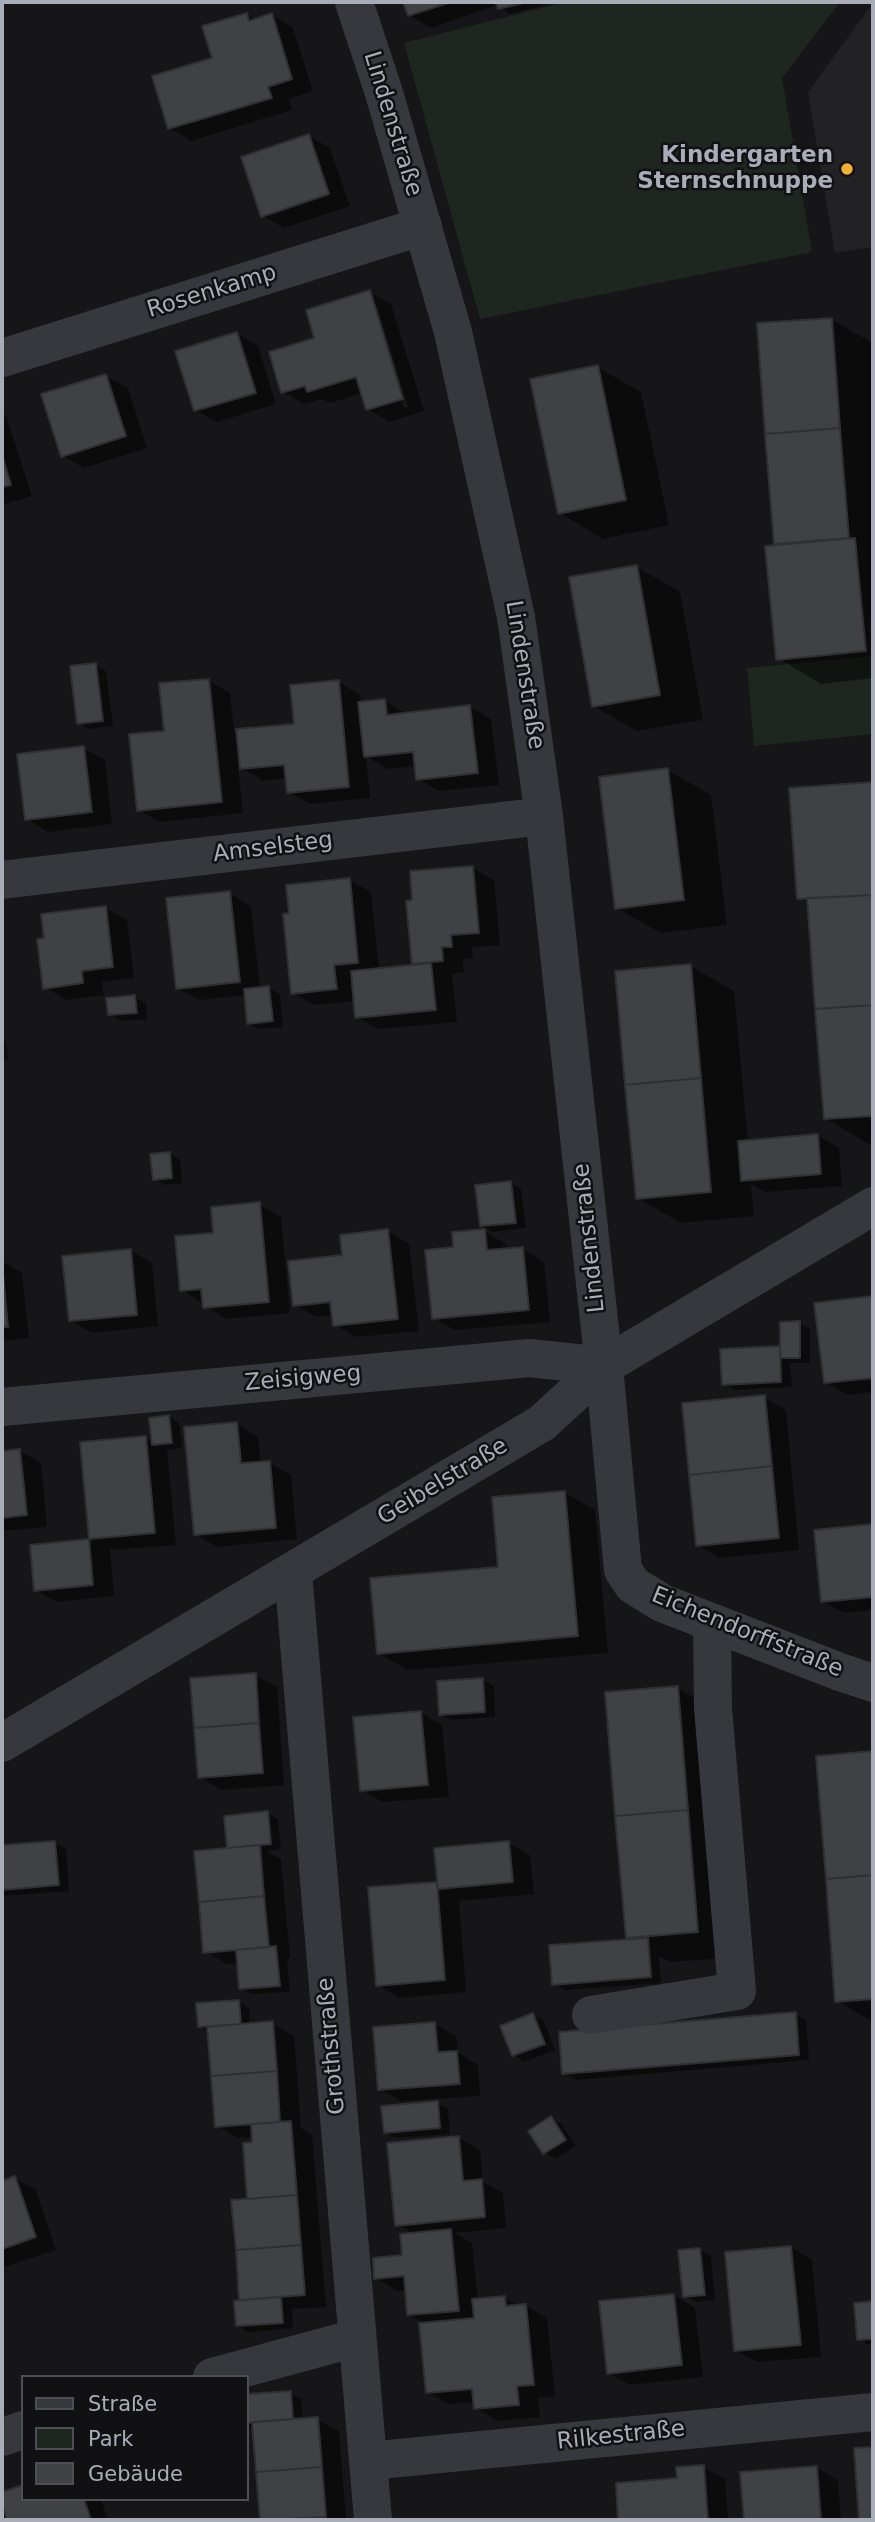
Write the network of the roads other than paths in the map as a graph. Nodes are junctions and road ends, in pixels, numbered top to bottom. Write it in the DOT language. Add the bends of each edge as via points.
graph roads {
  1 [pos="354,2"];
  2 [pos="429,211"];
  3 [pos="2,358"];
  4 [pos="544,816"];
  5 [pos="2,880"];
  6 [pos="873,1206"];
  7 [pos="604,1366"];
  8 [pos="2,1408"];
  9 [pos="293,1572"];
  10 [pos="712,1623"];
  11 [pos="873,1683"];
  12 [pos="2,1743"];
  13 [pos="591,2015"];
  14 [pos="356,2338"];
  15 [pos="219,2375"];
  16 [pos="873,2412"];
  17 [pos="21,2431"];
  18 [pos="2,2437"];
  19 [pos="368,2461"];
  20 [pos="373,2520"];
  1 -- 2 [label="street, Lindenstraße"];
  2 -- 3 [label="street, Rosenkamp"];
  2 -- 4 [label="street, Lindenstraße" via="516,617"];
  4 -- 5 [label="street, Amselsteg"];
  4 -- 7 [label="street, Lindenstraße"];
  6 -- 7 [label="street, Geibelstraße"];
  7 -- 8 [label="street, Zeisigweg" via="530,1358"];
  7 -- 9 [label="street, Geibelstraße" via="542,1423"];
  7 -- 10 [label="street, Eichendorffstraße" via="623,1570 633,1585 662,1603"];
  9 -- 12 [label="street, Geibelstraße"];
  9 -- 14 [label="street, Grothstraße"];
  10 -- 11 [label="street, Eichendorffstraße"];
  10 -- 13 [label="street" via="713,1708 737,1991"];
  14 -- 15 [label="street"];
  14 -- 19 [label="street, Grothstraße"];
  16 -- 19 [label="street, Rilkestraße"];
  17 -- 18 [label="street"];
  19 -- 20 [label="street, Grothstraße"];
}
